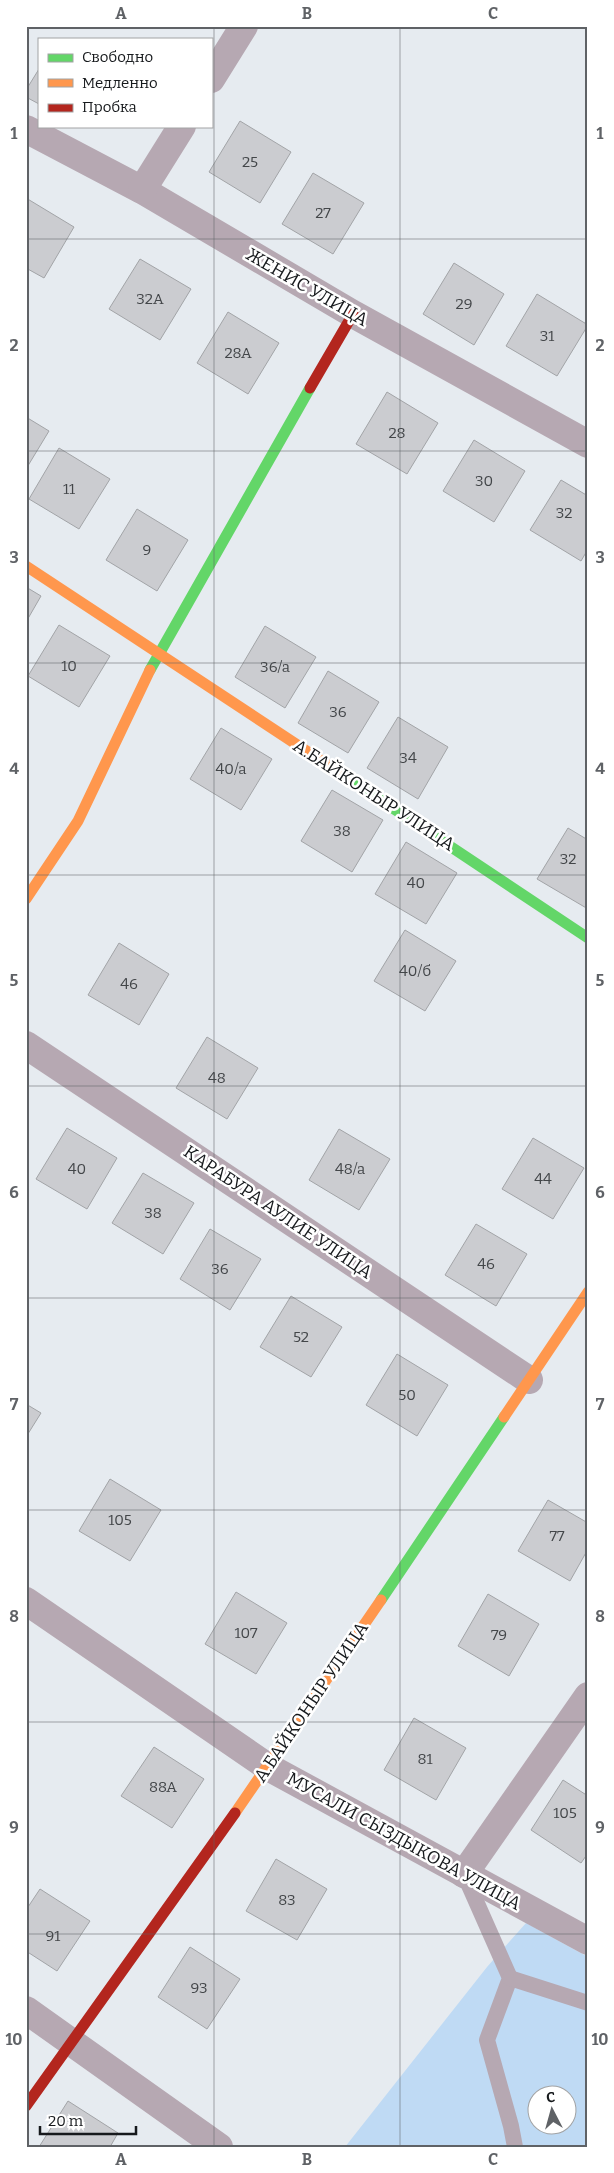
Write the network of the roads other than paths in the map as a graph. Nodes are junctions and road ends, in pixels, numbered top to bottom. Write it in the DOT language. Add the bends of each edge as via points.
graph roads {
  1 [pos="244,26"];
  2 [pos="212,77"];
  3 [pos="181,128"];
  4 [pos="26,129"];
  5 [pos="142,190"];
  6 [pos="353,314"];
  7 [pos="588,444"];
  8 [pos="26,566"];
  9 [pos="158,654"];
  10 [pos="26,899"];
  11 [pos="588,938"];
  12 [pos="26,1044"];
  13 [pos="588,1292"];
  14 [pos="529,1380"];
  15 [pos="26,1600"];
  16 [pos="588,1696"];
  17 [pos="268,1766"];
  18 [pos="464,1874"];
  19 [pos="588,1941"];
  20 [pos="510,1978"];
  21 [pos="588,2003"];
  22 [pos="26,2010"];
  23 [pos="70,2042"];
  24 [pos="26,2106"];
  25 [pos="219,2147"];
  26 [pos="515,2147"];
  1 -- 2 [label="street"];
  3 -- 5 [label="street"];
  4 -- 5 [label="street, ЖЕНИС УЛИЦА"];
  5 -- 6 [label="street, ЖЕНИС УЛИЦА"];
  6 -- 7 [label="street, ЖЕНИС УЛИЦА"];
  6 -- 9 [label="street"];
  8 -- 9 [label="street"];
  9 -- 10 [label="street" via="78,821"];
  9 -- 11 [label="street, А.БАЙКОНЫР УЛИЦА"];
  12 -- 14 [label="street, КАРАБУРА АУЛИЕ УЛИЦА"];
  13 -- 14 [label="street, А.БАЙКОНЫР УЛИЦА"];
  14 -- 17 [label="street, А.БАЙКОНЫР УЛИЦА"];
  15 -- 17 [label="street, МУСАЛИ СЫЗДЫКОВА УЛИЦА"];
  16 -- 18 [label="street"];
  17 -- 18 [label="street, МУСАЛИ СЫЗДЫКОВА УЛИЦА"];
  17 -- 23 [label="street, А.БАЙКОНЫР УЛИЦА"];
  18 -- 19 [label="street, МУСАЛИ СЫЗДЫКОВА УЛИЦА"];
  18 -- 20 [label="lane"];
  20 -- 21 [label="lane"];
  20 -- 26 [label="lane" via="487,2040"];
  22 -- 23 [label="street"];
  23 -- 24 [label="street, А.БАЙКОНЫР УЛИЦА"];
  23 -- 25 [label="street"];
}
